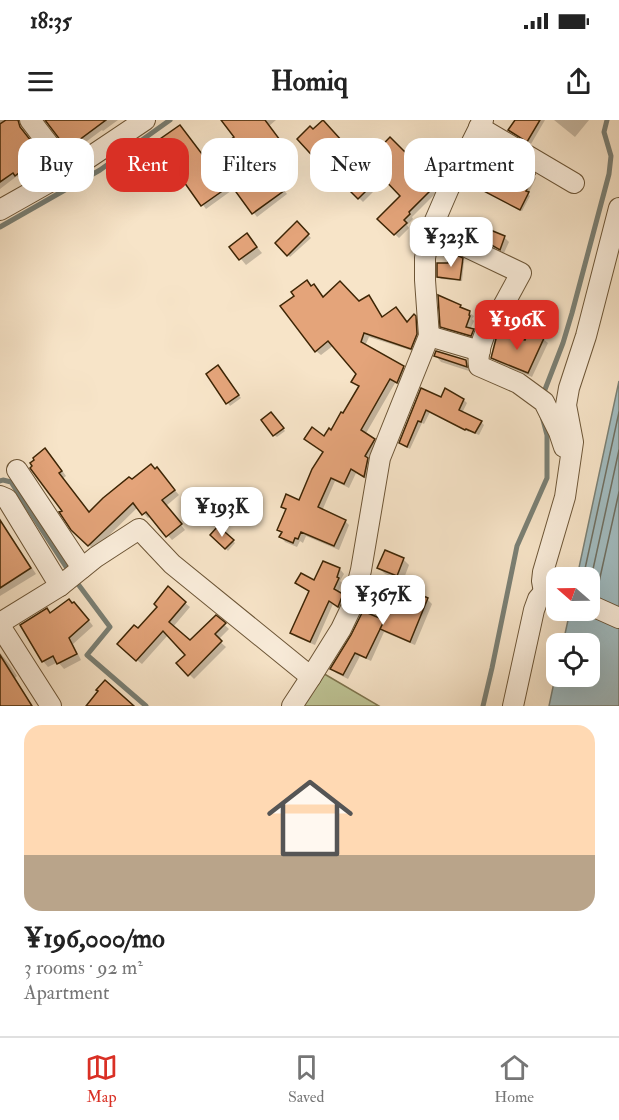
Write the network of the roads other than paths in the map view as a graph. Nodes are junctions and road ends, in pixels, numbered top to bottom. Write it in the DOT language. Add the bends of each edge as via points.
graph roads {
  1 [pos="30,120"];
  2 [pos="145,120"];
  3 [pos="481,124"];
  4 [pos="44,138"];
  5 [pos="94,154"];
  6 [pos="574,183"];
  7 [pos="32,192"];
  8 [pos="619,208"];
  9 [pos="0,210"];
  10 [pos="429,232"];
  11 [pos="429,336"];
  12 [pos="480,351"];
  13 [pos="570,464"];
  14 [pos="17,470"];
  15 [pos="0,496"];
  16 [pos="72,576"];
  17 [pos="546,587"];
  18 [pos="546,594"];
  19 [pos="600,609"];
  20 [pos="619,618"];
  21 [pos="0,624"];
  22 [pos="312,677"];
  23 [pos="51,706"];
  24 [pos="292,706"];
  25 [pos="513,706"];
  1 -- 4 [label="street"];
  2 -- 5 [label="street"];
  3 -- 6 [label="street"];
  3 -- 10 [label="street"];
  7 -- 9 [label="street"];
  8 -- 13 [label="street" via="569,388 566,405 573,442"];
  10 -- 11 [label="street" via="425,280"];
  10 -- 12 [label="street" via="522,273 497,313"];
  11 -- 12 [label="street"];
  11 -- 22 [label="street" via="380,458 352,606"];
  12 -- 13 [label="street" via="479,366 518,383 544,402 560,432"];
  13 -- 17 [label="street" via="565,497 543,572"];
  14 -- 16 [label="street"];
  15 -- 16 [label="street"];
  16 -- 21 [label="street"];
  16 -- 22 [label="street" via="139,529 172,564"];
  18 -- 25 [label="street" via="538,599 534,610"];
  19 -- 20 [label="street"];
  21 -- 23 [label="street"];
  22 -- 24 [label="street"];
}
